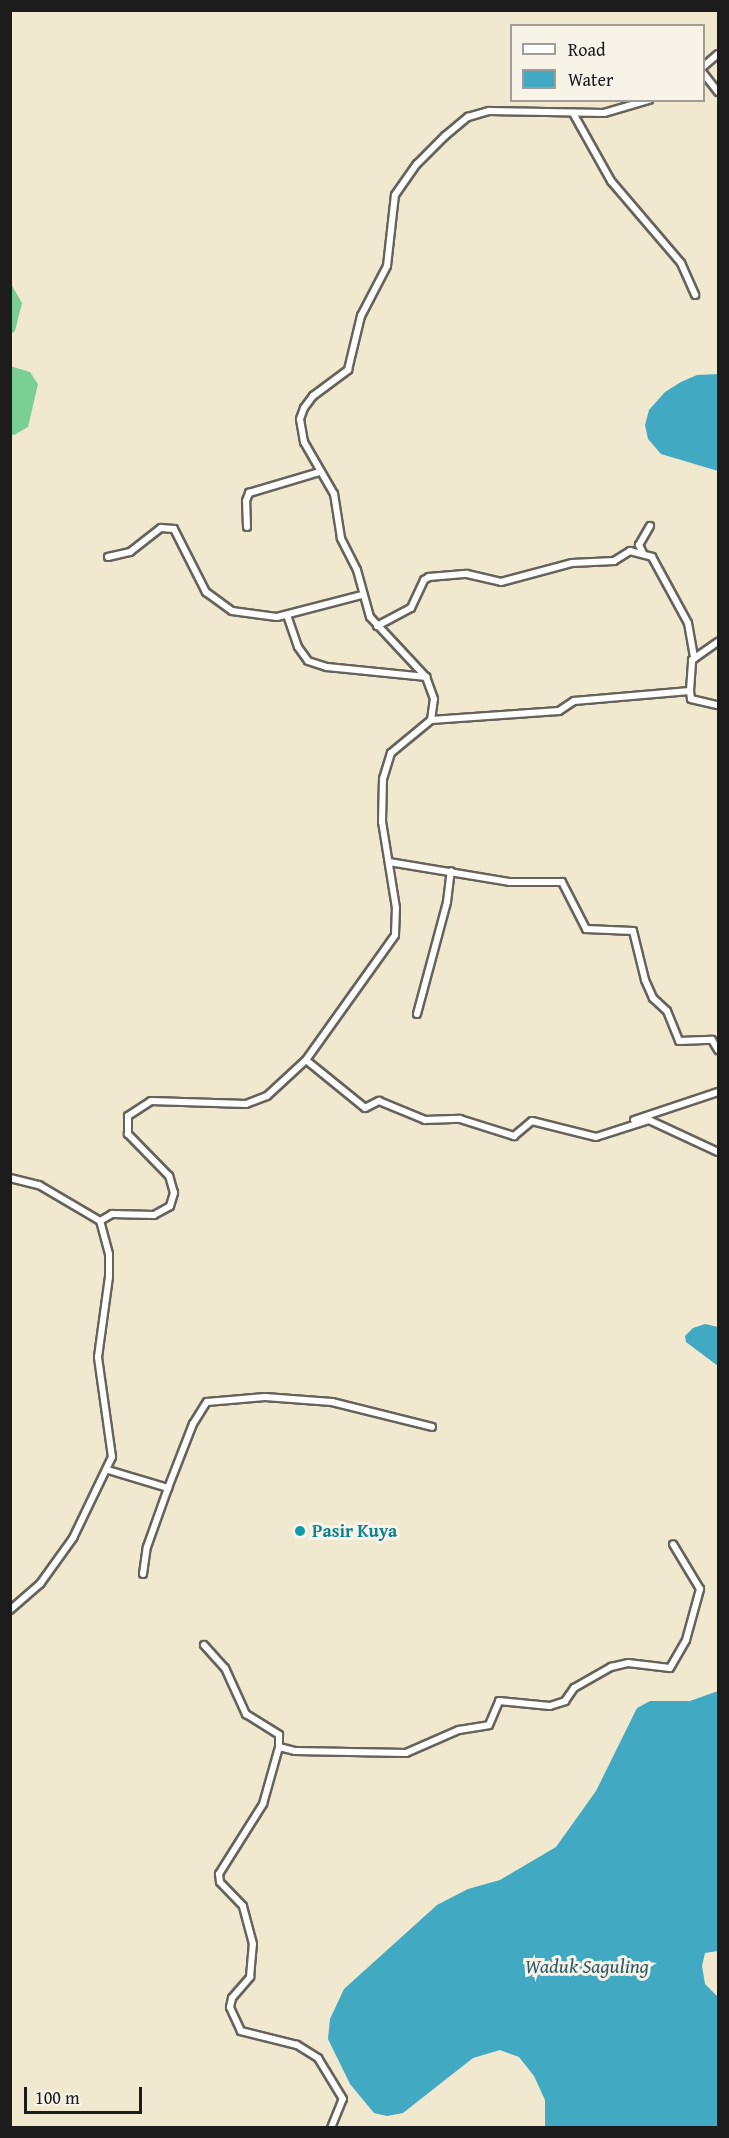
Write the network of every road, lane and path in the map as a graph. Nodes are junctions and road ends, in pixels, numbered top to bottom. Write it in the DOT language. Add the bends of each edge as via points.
graph roads {
  1 [pos="718,54"];
  2 [pos="705,65"];
  3 [pos="705,75"];
  4 [pos="718,92"];
  5 [pos="644,102"];
  6 [pos="573,113"];
  7 [pos="695,295"];
  8 [pos="320,472"];
  9 [pos="247,526"];
  10 [pos="650,526"];
  11 [pos="643,553"];
  12 [pos="108,557"];
  13 [pos="362,595"];
  14 [pos="287,615"];
  15 [pos="377,626"];
  16 [pos="718,642"];
  17 [pos="694,658"];
  18 [pos="426,677"];
  19 [pos="690,691"];
  20 [pos="718,705"];
  21 [pos="431,720"];
  22 [pos="388,862"];
  23 [pos="451,871"];
  24 [pos="417,1014"];
  25 [pos="718,1050"];
  26 [pos="306,1060"];
  27 [pos="718,1092"];
  28 [pos="633,1123"];
  29 [pos="718,1152"];
  30 [pos="10,1178"];
  31 [pos="99,1221"];
  32 [pos="432,1427"];
  33 [pos="108,1470"];
  34 [pos="168,1488"];
  35 [pos="673,1544"];
  36 [pos="143,1574"];
  37 [pos="10,1610"];
  38 [pos="204,1646"];
  39 [pos="279,1747"];
  40 [pos="331,2127"];
  1 -- 2 [label="street"];
  3 -- 4 [label="street"];
  5 -- 6 [label="street" via="621,111"];
  6 -- 7 [label="street" via="611,181 681,263"];
  6 -- 8 [label="street" via="489,111 468,117 445,135 399,187 393,203 387,266 361,316 348,369 313,396 300,419 304,442"];
  8 -- 9 [label="street" via="249,493"];
  8 -- 13 [label="street" via="337,503 341,538 357,570"];
  10 -- 11 [label="street" via="639,545"];
  11 -- 15 [label="street" via="624,552 614,561 572,563 501,582 466,574 429,578 424,580 411,608"];
  11 -- 17 [label="street" via="652,557 681,606"];
  12 -- 14 [label="street" via="130,552 161,528 174,529 202,586 220,606 246,614"];
  13 -- 14 [label="street"];
  13 -- 15 [label="street"];
  14 -- 18 [label="street" via="298,647 308,661 327,667"];
  15 -- 18 [label="street"];
  16 -- 17 [label="street"];
  17 -- 19 [label="street"];
  18 -- 21 [label="street" via="434,699"];
  19 -- 20 [label="street" via="691,699"];
  19 -- 21 [label="street" via="574,701 559,711"];
  21 -- 22 [label="street" via="397,746 386,765 382,822"];
  22 -- 23 [label="street"];
  22 -- 26 [label="street" via="396,908 395,935"];
  23 -- 24 [label="street" via="447,902"];
  23 -- 25 [label="street" via="510,882 562,882 586,930 633,931 649,990 667,1011 679,1041 712,1040"];
  26 -- 28 [label="street" via="362,1107 380,1101 424,1120 460,1119 516,1136 532,1121 596,1137"];
  26 -- 31 [label="street" via="280,1087 257,1101 221,1105 151,1101 133,1110 126,1121 128,1134 169,1176 174,1200 154,1215 112,1214"];
  27 -- 28 [label="street" via="643,1114"];
  28 -- 29 [label="street" via="649,1120"];
  30 -- 31 [label="street" via="39,1185"];
  31 -- 33 [label="street" via="109,1254 98,1357 113,1444"];
  32 -- 34 [label="street" via="332,1402 266,1397 210,1401 201,1408"];
  33 -- 34 [label="street"];
  33 -- 37 [label="street" via="55,1565 26,1599"];
  34 -- 36 [label="street" via="147,1547"];
  35 -- 39 [label="street" via="700,1589 686,1640 670,1668 628,1662 611,1667 583,1681 565,1701 550,1706 499,1701 489,1725 459,1730 406,1753 313,1752"];
  38 -- 39 [label="street" via="225,1668 246,1714 279,1735"];
  39 -- 40 [label="street" via="264,1804 219,1874 220,1882 243,1906 253,1944 250,1977 234,1995 230,2007 241,2031 297,2045 318,2058 343,2099"];
}
